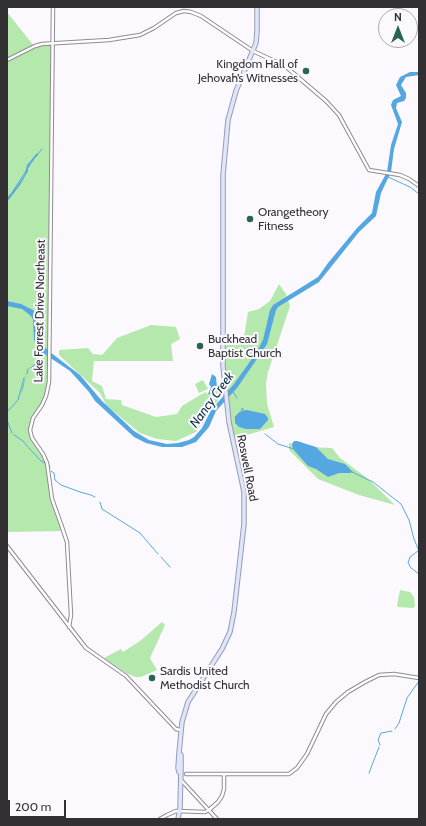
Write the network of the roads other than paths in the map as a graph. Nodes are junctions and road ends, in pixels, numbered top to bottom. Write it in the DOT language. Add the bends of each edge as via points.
graph roads {
  1 [pos="53,7"];
  2 [pos="258,7"];
  3 [pos="52,44"];
  4 [pos="253,51"];
  5 [pos="7,60"];
  6 [pos="419,186"];
  7 [pos="7,546"];
  8 [pos="69,627"];
  9 [pos="419,678"];
  10 [pos="180,730"];
  11 [pos="186,774"];
  12 [pos="224,774"];
  13 [pos="180,778"];
  14 [pos="209,810"];
  15 [pos="179,811"];
  16 [pos="160,819"];
  17 [pos="178,819"];
  18 [pos="217,819"];
  1 -- 3 [label="street, Lake Forrest Drive Northeast"];
  2 -- 4 [label="main road, Roswell Road" via="257,37"];
  3 -- 4 [label="street" via="140,35 176,13 186,11 201,16"];
  3 -- 5 [label="street" via="35,46"];
  3 -- 8 [label="street, Lake Forrest Drive Northeast" via="48,390 32,421 30,433 47,462 52,499 67,542 71,615"];
  4 -- 6 [label="street" via="285,66 335,109 369,170 398,174"];
  4 -- 10 [label="main road, Roswell Road" via="236,91 228,121 223,221 222,352 226,402 242,484 244,524 230,630 222,649 188,702"];
  7 -- 8 [label="street"];
  8 -- 10 [label="street" via="86,648 126,676 176,729"];
  9 -- 12 [label="street" via="394,674 380,675 345,695 326,714 307,754 291,772 283,775"];
  10 -- 13 [label="main road, Roswell Road"];
  11 -- 12 [label="street"];
  12 -- 14 [label="street" via="222,796"];
  13 -- 14 [label="street"];
  13 -- 15 [label="main road, Roswell Road"];
  14 -- 15 [label="street"];
  14 -- 18 [label="street"];
  15 -- 16 [label="street"];
  15 -- 17 [label="main road, Roswell Road"];
}
